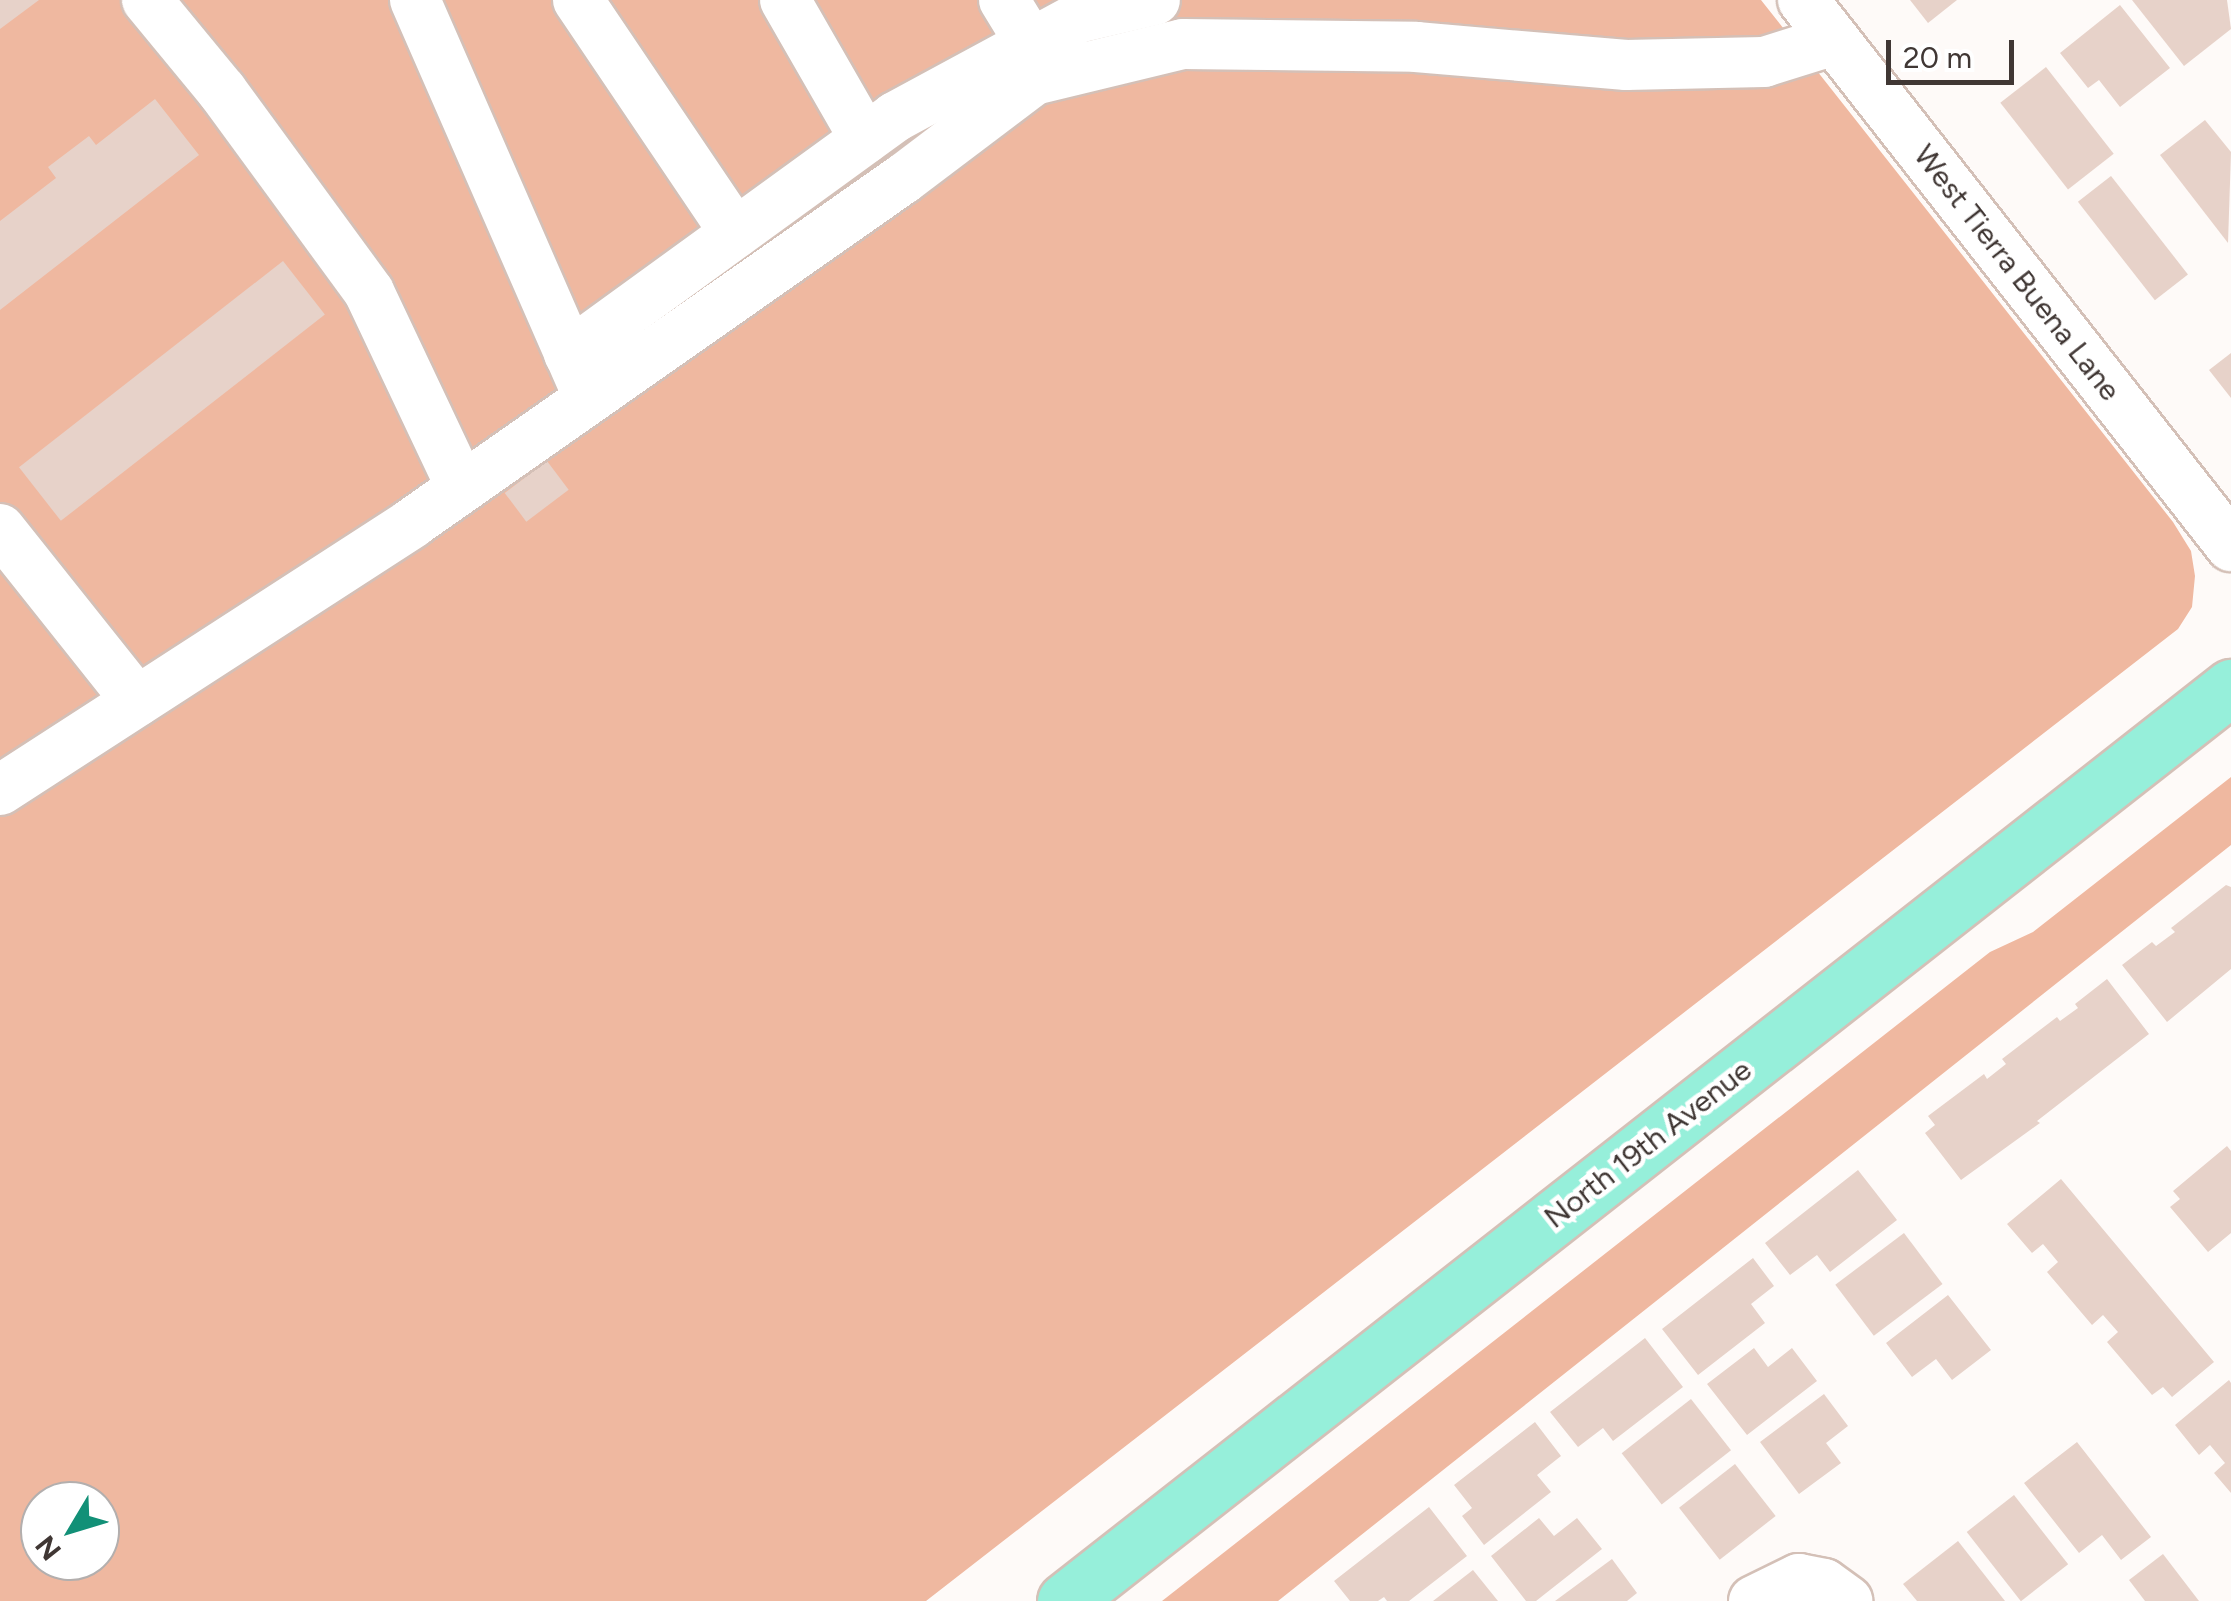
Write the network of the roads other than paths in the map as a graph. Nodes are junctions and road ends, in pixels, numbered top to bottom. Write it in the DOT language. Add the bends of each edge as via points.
graph roads {
  1 [pos="414,0"];
  2 [pos="578,0"];
  3 [pos="786,0"];
  4 [pos="1004,0"];
  5 [pos="1154,0"];
  6 [pos="1803,0"];
  7 [pos="150,1"];
  8 [pos="1834,40"];
  9 [pos="1031,44"];
  10 [pos="865,139"];
  11 [pos="735,234"];
  12 [pos="579,376"];
  13 [pos="462,487"];
  14 [pos="0,528"];
  15 [pos="2231,546"];
  16 [pos="2231,687"];
  17 [pos="137,701"];
  18 [pos="0,790"];
  19 [pos="1064,1601"];
  20 [pos="1754,1601"];
  21 [pos="1847,1601"];
  1 -- 12 [label="street"];
  2 -- 11 [label="street"];
  3 -- 10 [label="street"];
  4 -- 9 [label="street"];
  5 -- 9 [label="street" via="1078,18"];
  6 -- 8 [label="street, West Tierra Buena Lane"];
  7 -- 13 [label="street" via="370,292"];
  8 -- 12 [label="street" via="1764,62 1626,65 1416,46 1184,44 1034,80 903,179"];
  8 -- 15 [label="street, West Tierra Buena Lane"];
  9 -- 10 [label="street"];
  10 -- 11 [label="street"];
  11 -- 12 [label="street"];
  12 -- 13 [label="street"];
  13 -- 17 [label="street"];
  14 -- 17 [label="street"];
  16 -- 19 [label="main road, North 19th Avenue"];
  17 -- 18 [label="street"];
  20 -- 21 [label="street" via="1799,1579 1824,1584"];
}
